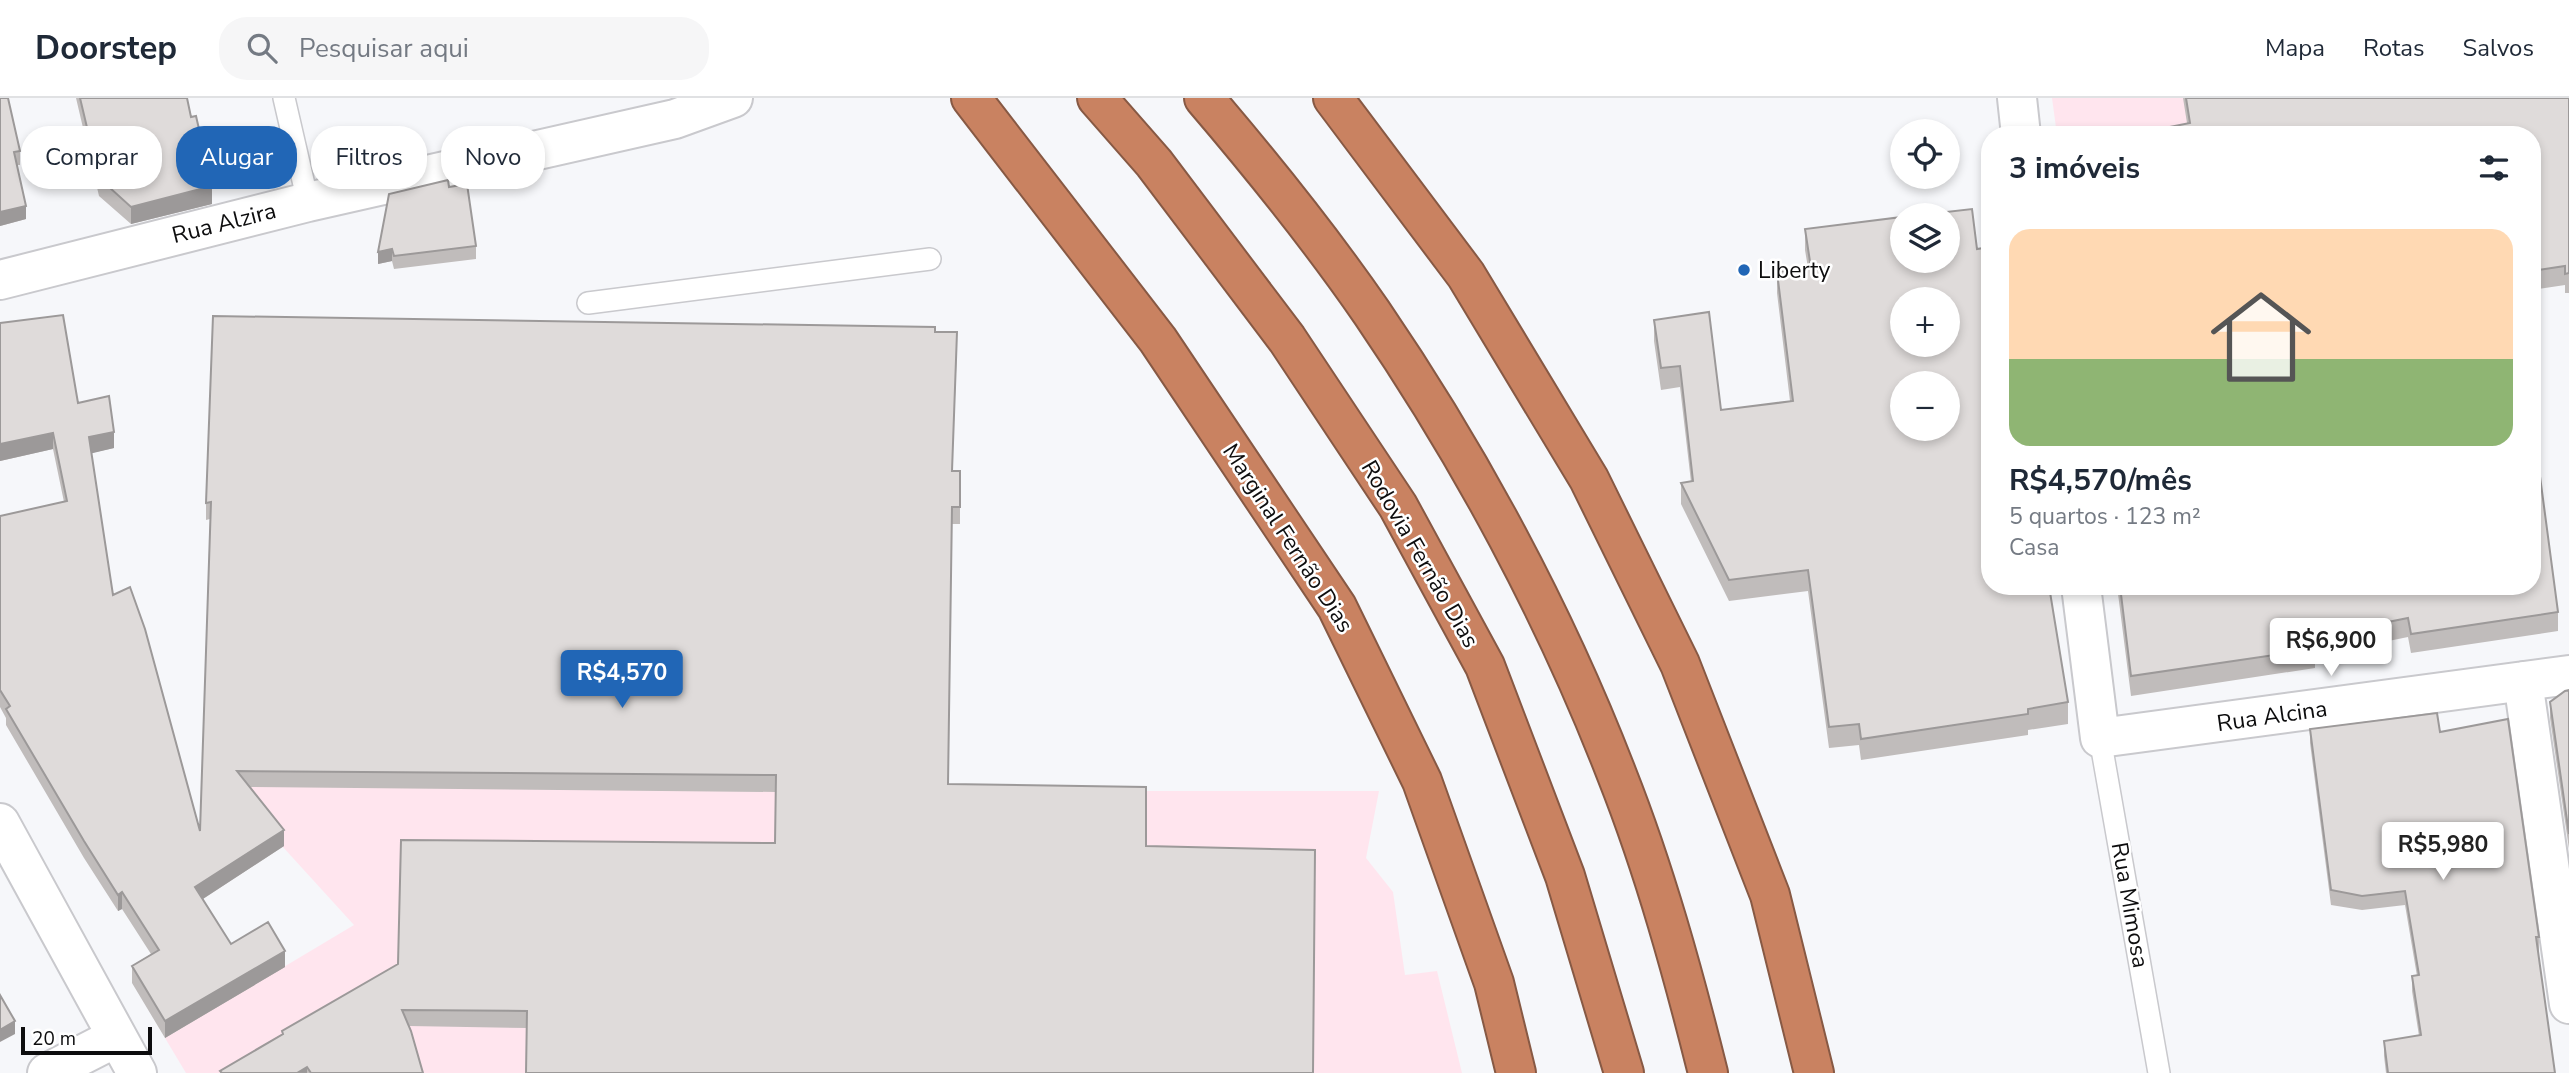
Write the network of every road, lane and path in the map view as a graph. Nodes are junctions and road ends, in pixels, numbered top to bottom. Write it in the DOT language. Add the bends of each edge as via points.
graph roads {
  1 [pos="284,98"];
  2 [pos="733,98"];
  3 [pos="971,98"];
  4 [pos="1097,98"];
  5 [pos="1204,98"];
  6 [pos="1332,98"];
  7 [pos="2017,98"];
  8 [pos="2020,126"];
  9 [pos="308,202"];
  10 [pos="930,259"];
  11 [pos="0,280"];
  12 [pos="589,303"];
  13 [pos="2082,595"];
  14 [pos="2569,675"];
  15 [pos="2523,681"];
  16 [pos="2101,738"];
  17 [pos="0,823"];
  18 [pos="2569,1004"];
  19 [pos="117,1037"];
  20 [pos="47,1073"];
  21 [pos="137,1073"];
  22 [pos="1516,1073"];
  23 [pos="1624,1073"];
  24 [pos="1708,1073"];
  25 [pos="1814,1073"];
  26 [pos="2159,1073"];
  1 -- 9 [label="lane"];
  2 -- 9 [label="street, Rua Alzira" via="675,119"];
  3 -- 22 [label="highway, Marginal Fernão Dias" via="1158,340 1337,607 1422,781 1494,983"];
  4 -- 23 [label="highway, Rodovia Fernão Dias" via="1154,163 1287,339 1398,506 1485,666 1565,876"];
  5 -- 24 [label="highway" via="1372,313 1460,453 1545,608 1618,775 1682,967"];
  6 -- 25 [label="highway" via="1466,275 1589,479 1680,664 1770,895"];
  7 -- 8 [label="street"];
  9 -- 11 [label="street, Rua Alzira"];
  10 -- 12 [label="lane"];
  13 -- 16 [label="street"];
  14 -- 15 [label="street, Rua Alcina"];
  15 -- 16 [label="street, Rua Alcina"];
  15 -- 18 [label="street"];
  16 -- 26 [label="lane, Rua Mimosa"];
  17 -- 19 [label="street"];
  19 -- 20 [label="street"];
  19 -- 21 [label="street"];
}
